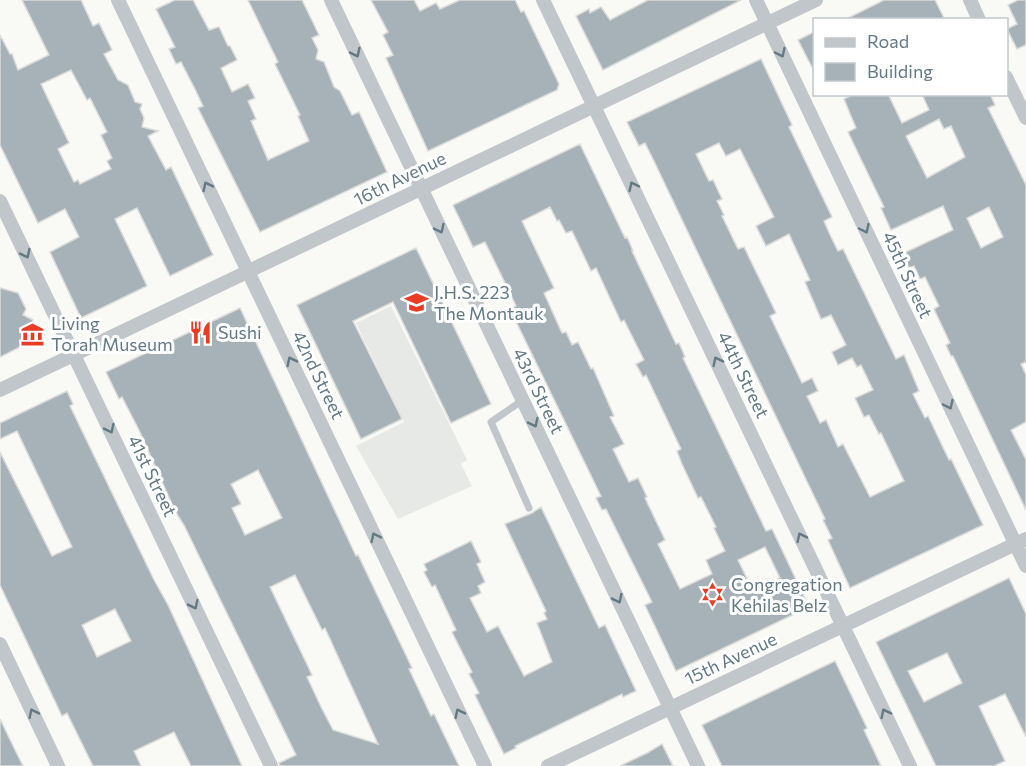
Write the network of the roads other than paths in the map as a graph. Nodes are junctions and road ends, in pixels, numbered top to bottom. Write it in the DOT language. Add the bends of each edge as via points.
graph roads {
  1 [pos="118,0"];
  2 [pos="331,0"];
  3 [pos="543,0"];
  4 [pos="756,0"];
  5 [pos="816,0"];
  6 [pos="970,0"];
  7 [pos="978,18"];
  8 [pos="767,23"];
  9 [pos="1008,81"];
  10 [pos="594,106"];
  11 [pos="1026,118"];
  12 [pos="421,189"];
  13 [pos="0,201"];
  14 [pos="248,272"];
  15 [pos="75,355"];
  16 [pos="0,390"];
  17 [pos="522,400"];
  18 [pos="530,508"];
  19 [pos="1021,541"];
  20 [pos="1026,566"];
  21 [pos="843,626"];
  22 [pos="0,644"];
  23 [pos="670,708"];
  24 [pos="58,766"];
  25 [pos="272,766"];
  26 [pos="485,766"];
  27 [pos="548,766"];
  28 [pos="698,766"];
  29 [pos="910,766"];
  14 -- 1 [label="street, 42nd Street, one-way"];
  2 -- 12 [label="street, 43rd Street, one-way"];
  3 -- 10 [label="street, 44th Street"];
  4 -- 8 [label="street, 45th Street"];
  5 -- 8 [label="street, 16th Avenue"];
  6 -- 7 [label="street"];
  8 -- 10 [label="street, 16th Avenue"];
  8 -- 19 [label="street, 45th Street, one-way"];
  9 -- 11 [label="street"];
  10 -- 12 [label="street, 16th Avenue"];
  21 -- 10 [label="street, 44th Street, one-way"];
  12 -- 14 [label="street, 16th Avenue"];
  12 -- 17 [label="street, 43rd Street, one-way"];
  13 -- 15 [label="street, 41st Street, one-way"];
  14 -- 15 [label="street, 16th Avenue"];
  26 -- 14 [label="street, 42nd Street, one-way"];
  15 -- 16 [label="street, 16th Avenue"];
  15 -- 25 [label="street, 41st Street, one-way"];
  17 -- 18 [label="lane" via="491,422"];
  17 -- 23 [label="street, 43rd Street, one-way"];
  19 -- 20 [label="street, 45th Street"];
  19 -- 21 [label="street, 15th Avenue"];
  21 -- 23 [label="street, 15th Avenue"];
  29 -- 21 [label="street, 44th Street, one-way"];
  24 -- 22 [label="street, one-way"];
  23 -- 27 [label="street, 15th Avenue"];
  23 -- 28 [label="street, 43rd Street"];
}
